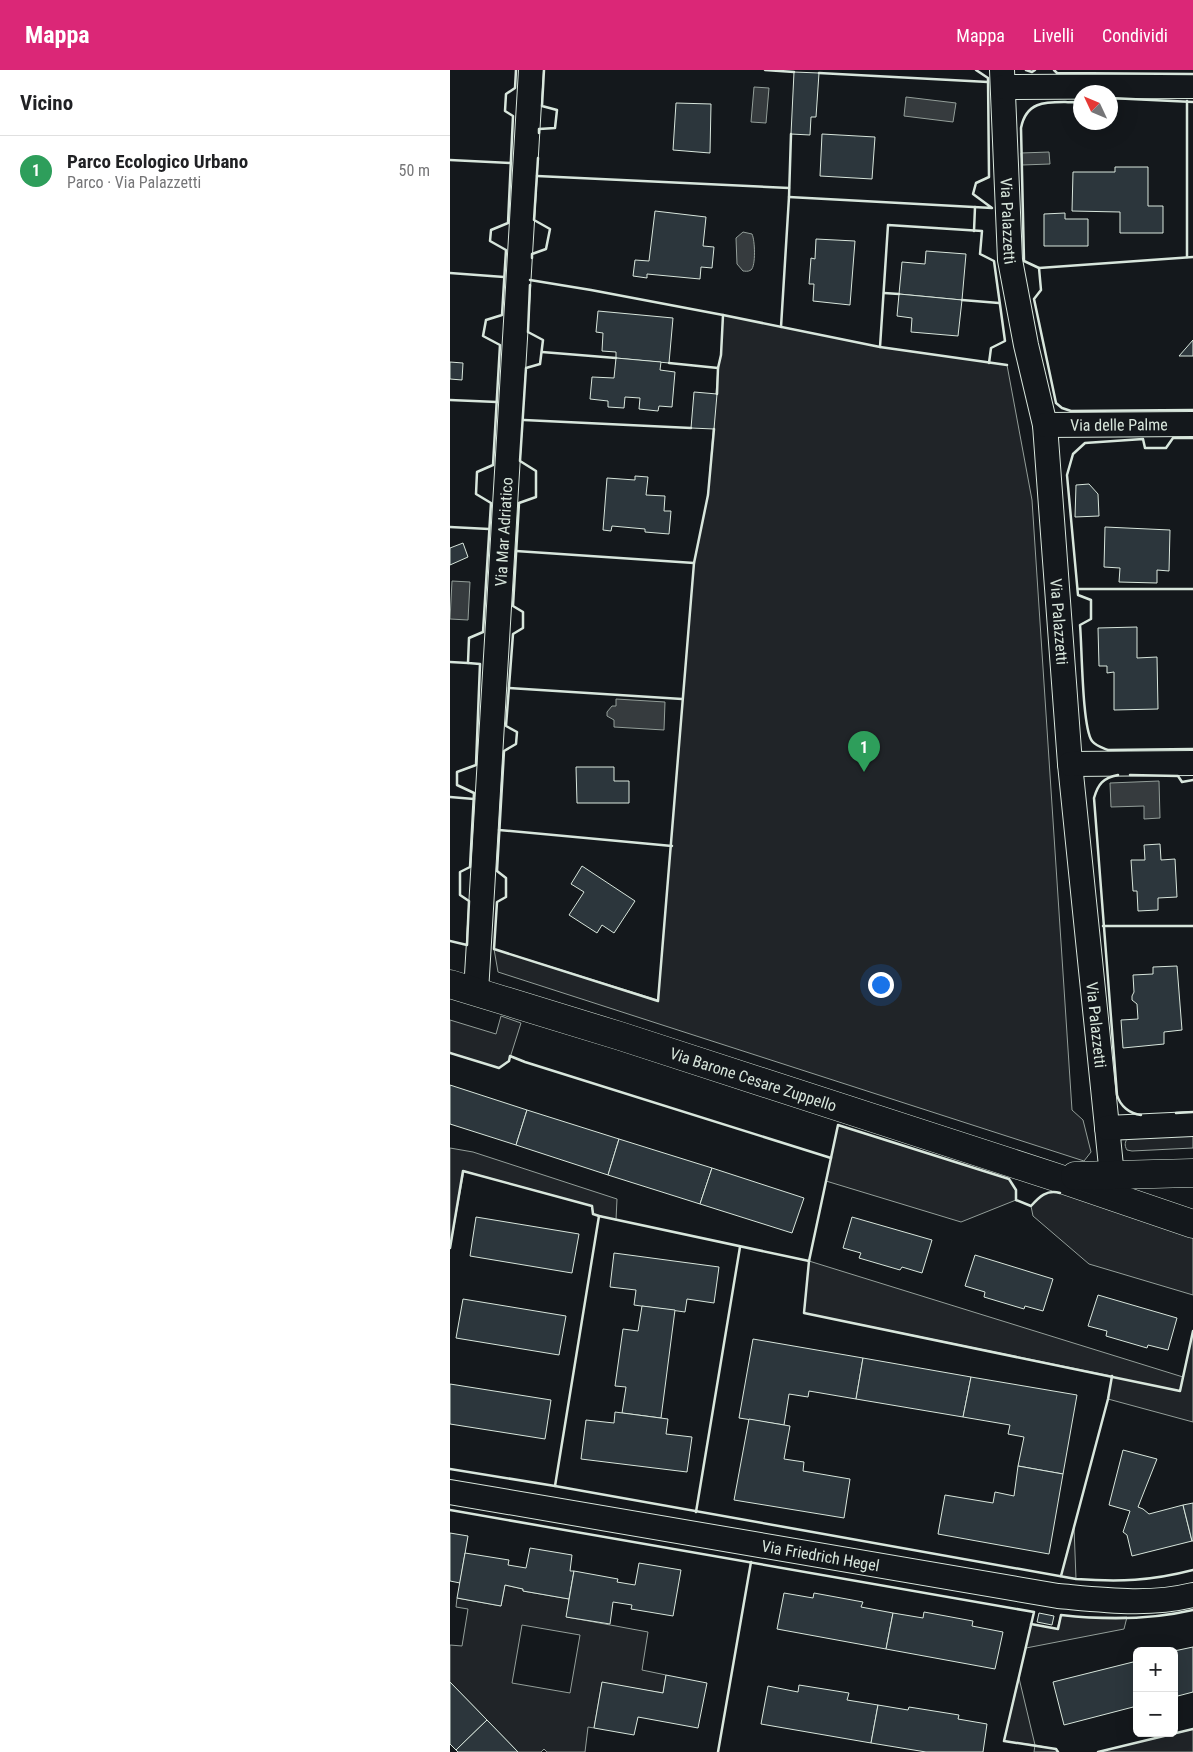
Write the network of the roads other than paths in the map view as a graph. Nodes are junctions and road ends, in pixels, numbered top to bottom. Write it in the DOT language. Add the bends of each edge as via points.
graph roads {
  1 [pos="531,70"];
  2 [pos="1003,78"];
  3 [pos="1193,86"];
  4 [pos="1193,424"];
  5 [pos="1045,425"];
  6 [pos="1193,763"];
  7 [pos="1070,764"];
  8 [pos="450,984"];
  9 [pos="476,992"];
  10 [pos="1193,1124"];
  11 [pos="1107,1128"];
  12 [pos="1193,1173"];
  13 [pos="1112,1176"];
  14 [pos="1055,1177"];
  15 [pos="1193,1224"];
  16 [pos="450,1492"];
  17 [pos="1193,1595"];
  1 -- 9 [label="street, Via Mar Adriatico"];
  2 -- 3 [label="street"];
  2 -- 5 [label="street, Via Palazzetti" via="1010,260"];
  4 -- 5 [label="street, Via delle Palme"];
  5 -- 7 [label="street, Via Palazzetti"];
  6 -- 7 [label="street"];
  7 -- 11 [label="street, Via Palazzetti"];
  8 -- 9 [label="main road, Via Barone Cesare Zuppello"];
  9 -- 14 [label="main road, Via Barone Cesare Zuppello"];
  10 -- 11 [label="street"];
  11 -- 13 [label="street, Via Palazzetti"];
  12 -- 13 [label="main road, Via Barone Cesare Zuppello"];
  13 -- 14 [label="main road, Via Barone Cesare Zuppello"];
  14 -- 15 [label="main road, Via Barone Cesare Zuppello"];
  16 -- 17 [label="street, Via Friedrich Hegel" via="1058,1596 1127,1602 1174,1600"];
}
